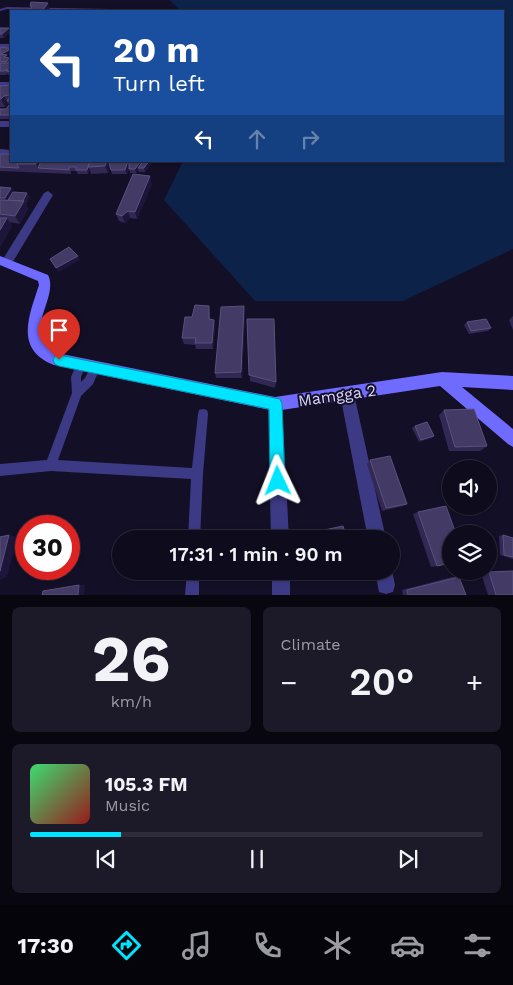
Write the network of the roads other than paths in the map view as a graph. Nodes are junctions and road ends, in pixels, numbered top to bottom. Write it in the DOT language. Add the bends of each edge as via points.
graph roads {
  1 [pos="12,0"];
  2 [pos="2,9"];
  3 [pos="82,10"];
  4 [pos="48,195"];
  5 [pos="3,261"];
  6 [pos="80,364"];
  7 [pos="95,368"];
  8 [pos="442,379"];
  9 [pos="513,383"];
  10 [pos="77,393"];
  11 [pos="347,394"];
  12 [pos="275,404"];
  13 [pos="203,414"];
  14 [pos="513,439"];
  15 [pos="51,464"];
  16 [pos="0,470"];
  17 [pos="197,474"];
  18 [pos="194,530"];
  19 [pos="280,530"];
  20 [pos="375,530"];
  21 [pos="193,580"];
  22 [pos="281,580"];
  23 [pos="192,595"];
  24 [pos="281,595"];
  1 -- 2 [label="lane"];
  2 -- 3 [label="lane"];
  4 -- 5 [label="street"];
  5 -- 6 [label="street, Mamgga 2" via="44,278 34,326 35,339 41,351 59,360"];
  6 -- 7 [label="street, Mamgga 2"];
  6 -- 10 [label="lane" via="76,377"];
  7 -- 10 [label="lane" via="89,382"];
  7 -- 12 [label="street, Mamgga 2"];
  8 -- 9 [label="street, Mamgga 2"];
  8 -- 11 [label="street, Mamgga 2"];
  8 -- 14 [label="street"];
  10 -- 15 [label="lane"];
  11 -- 12 [label="street, Mamgga 2"];
  11 -- 20 [label="street"];
  12 -- 19 [label="street"];
  13 -- 17 [label="lane"];
  15 -- 16 [label="lane"];
  15 -- 17 [label="lane"];
  17 -- 18 [label="lane"];
  21 -- 23 [label="lane"];
  22 -- 24 [label="street"];
}
